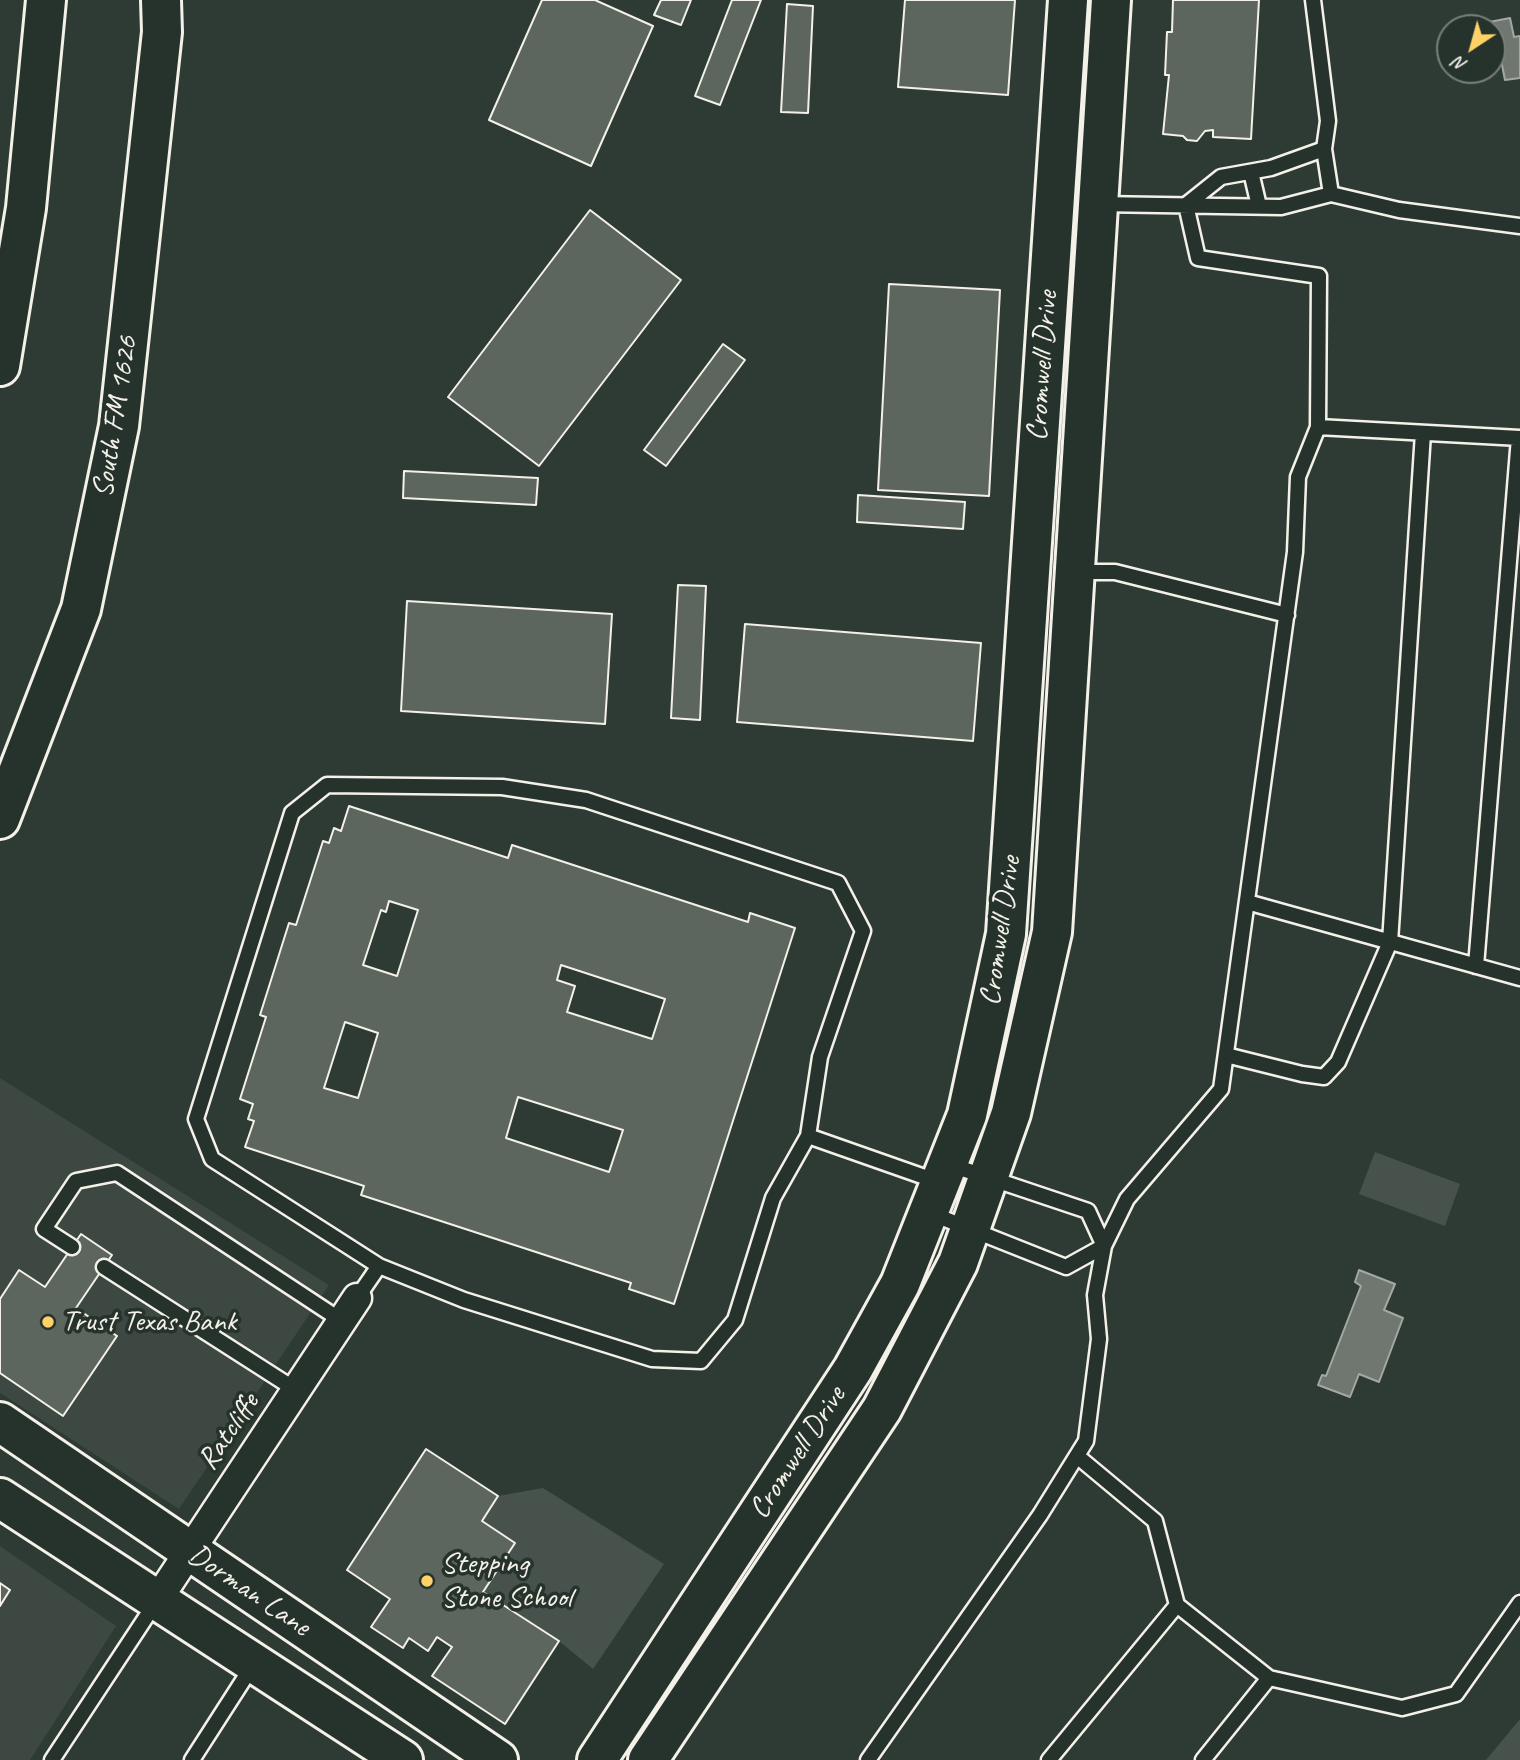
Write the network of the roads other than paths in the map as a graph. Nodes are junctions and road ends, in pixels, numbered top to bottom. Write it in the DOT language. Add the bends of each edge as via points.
graph roads {
  1 [pos="46,0"];
  2 [pos="161,0"];
  3 [pos="1068,0"];
  4 [pos="1111,0"];
  5 [pos="1312,0"];
  6 [pos="1324,149"];
  7 [pos="1251,172"];
  8 [pos="1331,194"];
  9 [pos="1097,204"];
  10 [pos="1186,205"];
  11 [pos="1259,206"];
  12 [pos="1520,226"];
  13 [pos="0,366"];
  14 [pos="1318,427"];
  15 [pos="1423,433"];
  16 [pos="1520,438"];
  17 [pos="1075,572"];
  18 [pos="1287,615"];
  19 [pos="0,819"];
  20 [pos="1247,902"];
  21 [pos="1390,942"];
  22 [pos="1476,966"];
  23 [pos="1520,978"];
  24 [pos="1226,1055"];
  25 [pos="808,1136"];
  26 [pos="988,1178"];
  27 [pos="938,1186"];
  28 [pos="969,1230"];
  29 [pos="1104,1246"];
  30 [pos="72,1247"];
  31 [pos="379,1266"];
  32 [pos="104,1267"];
  33 [pos="350,1310"];
  34 [pos="296,1390"];
  35 [pos="0,1422"];
  36 [pos="1077,1456"];
  37 [pos="0,1498"];
  38 [pos="189,1551"];
  39 [pos="156,1602"];
  40 [pos="1520,1603"];
  41 [pos="1177,1605"];
  42 [pos="253,1665"];
  43 [pos="1269,1678"];
  44 [pos="52,1760"];
  45 [pos="192,1760"];
  46 [pos="403,1760"];
  47 [pos="498,1760"];
  48 [pos="597,1760"];
  49 [pos="648,1760"];
  50 [pos="868,1760"];
  51 [pos="1049,1760"];
  52 [pos="1203,1760"];
  1 -- 13 [label="street" via="26,208"];
  2 -- 19 [label="street, South FM 1626" via="162,32 119,426 81,609"];
  3 -- 27 [label="street, Cromwell Drive" via="1006,934 967,1115"];
  4 -- 9 [label="street, Cromwell Drive"];
  5 -- 6 [label="lane" via="1328,121"];
  6 -- 7 [label="lane"];
  6 -- 8 [label="lane"];
  7 -- 10 [label="lane" via="1221,177"];
  7 -- 11 [label="lane"];
  8 -- 11 [label="lane" via="1281,206"];
  8 -- 12 [label="lane" via="1399,210"];
  9 -- 10 [label="lane"];
  9 -- 17 [label="street, Cromwell Drive"];
  10 -- 11 [label="lane"];
  10 -- 14 [label="lane" via="1198,258 1319,276"];
  14 -- 15 [label="lane"];
  14 -- 18 [label="lane" via="1298,477"];
  15 -- 16 [label="lane"];
  15 -- 21 [label="lane"];
  16 -- 22 [label="lane"];
  17 -- 18 [label="lane" via="1115,572"];
  17 -- 26 [label="street, Cromwell Drive" via="1052,932 1011,1114"];
  18 -- 20 [label="lane"];
  20 -- 21 [label="lane"];
  20 -- 24 [label="lane"];
  21 -- 22 [label="lane"];
  21 -- 24 [label="lane" via="1338,1062 1324,1077"];
  22 -- 23 [label="lane"];
  24 -- 29 [label="lane" via="1221,1089 1127,1199"];
  25 -- 27 [label="lane"];
  25 -- 31 [label="lane" via="773,1198 735,1320 701,1362 652,1359 464,1300"];
  25 -- 31 [label="lane" via="820,1057 863,931 838,883 586,800 502,788 327,785 292,813 196,1119 212,1159"];
  26 -- 27 [label="lane"];
  26 -- 28 [label="street, Cromwell Drive"];
  26 -- 29 [label="lane" via="1088,1212"];
  27 -- 28 [label="lane"];
  27 -- 48 [label="street, Cromwell Drive" via="900,1284 853,1369"];
  28 -- 29 [label="lane" via="1066,1267"];
  28 -- 49 [label="street, Cromwell Drive" via="958,1263 882,1409"];
  29 -- 36 [label="lane" via="1095,1295 1100,1339 1086,1441"];
  30 -- 33 [label="lane" via="44,1229 76,1181 117,1174"];
  31 -- 33 [label="lane"];
  32 -- 34 [label="lane"];
  33 -- 34 [label="street, Ratcliffe"];
  34 -- 38 [label="street, Ratcliffe"];
  35 -- 38 [label="street, Dorman Lane"];
  36 -- 41 [label="lane" via="1155,1521"];
  36 -- 50 [label="lane"];
  37 -- 39 [label="street, Dorman Lane"];
  38 -- 39 [label="street, Ratcliffe"];
  38 -- 47 [label="street, Dorman Lane"];
  39 -- 42 [label="street, Dorman Lane"];
  39 -- 44 [label="lane"];
  40 -- 43 [label="lane" via="1456,1695 1402,1708"];
  41 -- 43 [label="lane"];
  41 -- 51 [label="lane"];
  42 -- 45 [label="lane"];
  42 -- 46 [label="street, Dorman Lane"];
  43 -- 52 [label="lane"];
}
